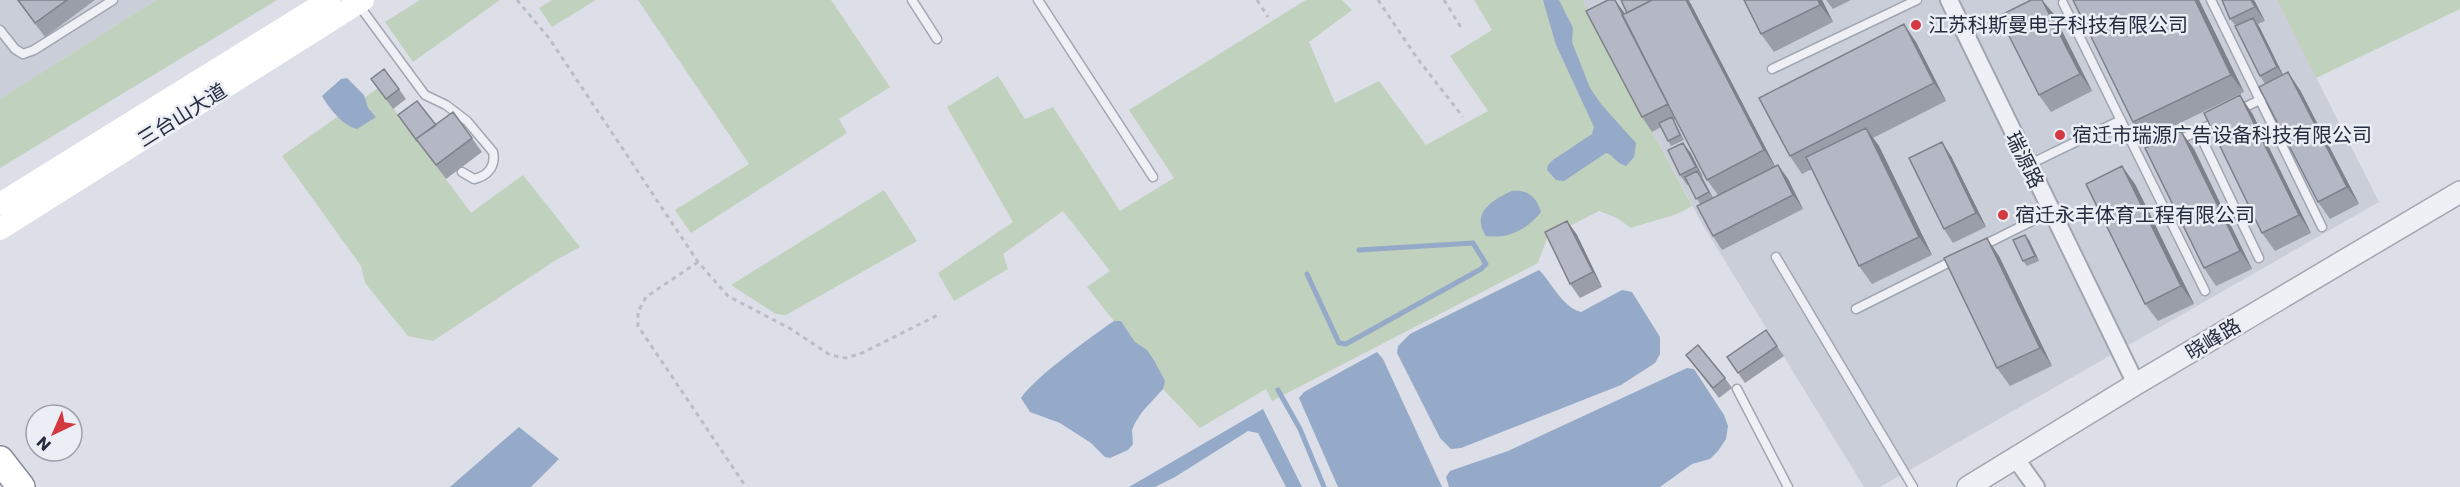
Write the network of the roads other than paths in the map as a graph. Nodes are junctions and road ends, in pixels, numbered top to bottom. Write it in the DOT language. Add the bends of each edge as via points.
graph roads {
  1 [pos="113,0"];
  2 [pos="329,0"];
  3 [pos="912,0"];
  4 [pos="1038,0"];
  5 [pos="1917,0"];
  6 [pos="1948,0"];
  7 [pos="2211,0"];
  8 [pos="361,2"];
  9 [pos="2063,3"];
  10 [pos="0,30"];
  11 [pos="937,39"];
  12 [pos="1772,69"];
  13 [pos="2276,93"];
  14 [pos="2259,101"];
  15 [pos="2121,120"];
  16 [pos="2198,130"];
  17 [pos="2169,145"];
  18 [pos="2150,154"];
  19 [pos="2140,159"];
  20 [pos="2028,165"];
  21 [pos="462,172"];
  22 [pos="1153,177"];
  23 [pos="2460,192"];
  24 [pos="0,204"];
  25 [pos="2050,212"];
  26 [pos="2322,226"];
  27 [pos="0,229"];
  28 [pos="1776,257"];
  29 [pos="2259,258"];
  30 [pos="2205,291"];
  31 [pos="1856,309"];
  32 [pos="2136,384"];
  33 [pos="1737,389"];
  34 [pos="2016,459"];
  35 [pos="0,460"];
  36 [pos="21,487"];
  37 [pos="1788,487"];
  38 [pos="1913,487"];
  39 [pos="1968,487"];
  40 [pos="2036,487"];
  1 -- 10 [label="lane" via="24,54"];
  2 -- 24 [label="main road, 三台山大道"];
  3 -- 11 [label="lane"];
  4 -- 22 [label="lane"];
  5 -- 12 [label="lane"];
  6 -- 20 [label="street, 瑞源路"];
  7 -- 14 [label="lane"];
  8 -- 21 [label="lane" via="425,95 467,121 493,152 493,166 485,175 474,179"];
  8 -- 27 [label="main road, 三台山大道"];
  9 -- 15 [label="lane"];
  13 -- 14 [label="lane"];
  14 -- 16 [label="lane"];
  14 -- 26 [label="lane"];
  15 -- 19 [label="lane"];
  15 -- 20 [label="lane"];
  16 -- 17 [label="lane"];
  16 -- 29 [label="lane"];
  18 -- 19 [label="lane"];
  19 -- 30 [label="lane"];
  20 -- 25 [label="street, 瑞源路"];
  23 -- 32 [label="street, 晓峰路"];
  25 -- 31 [label="lane"];
  25 -- 32 [label="street, 瑞源路"];
  28 -- 38 [label="lane"];
  32 -- 34 [label="street, 晓峰路"];
  33 -- 37 [label="lane"];
  34 -- 39 [label="street, 晓峰路"];
  34 -- 40 [label="street"];
  35 -- 36 [label="highway"];
}
